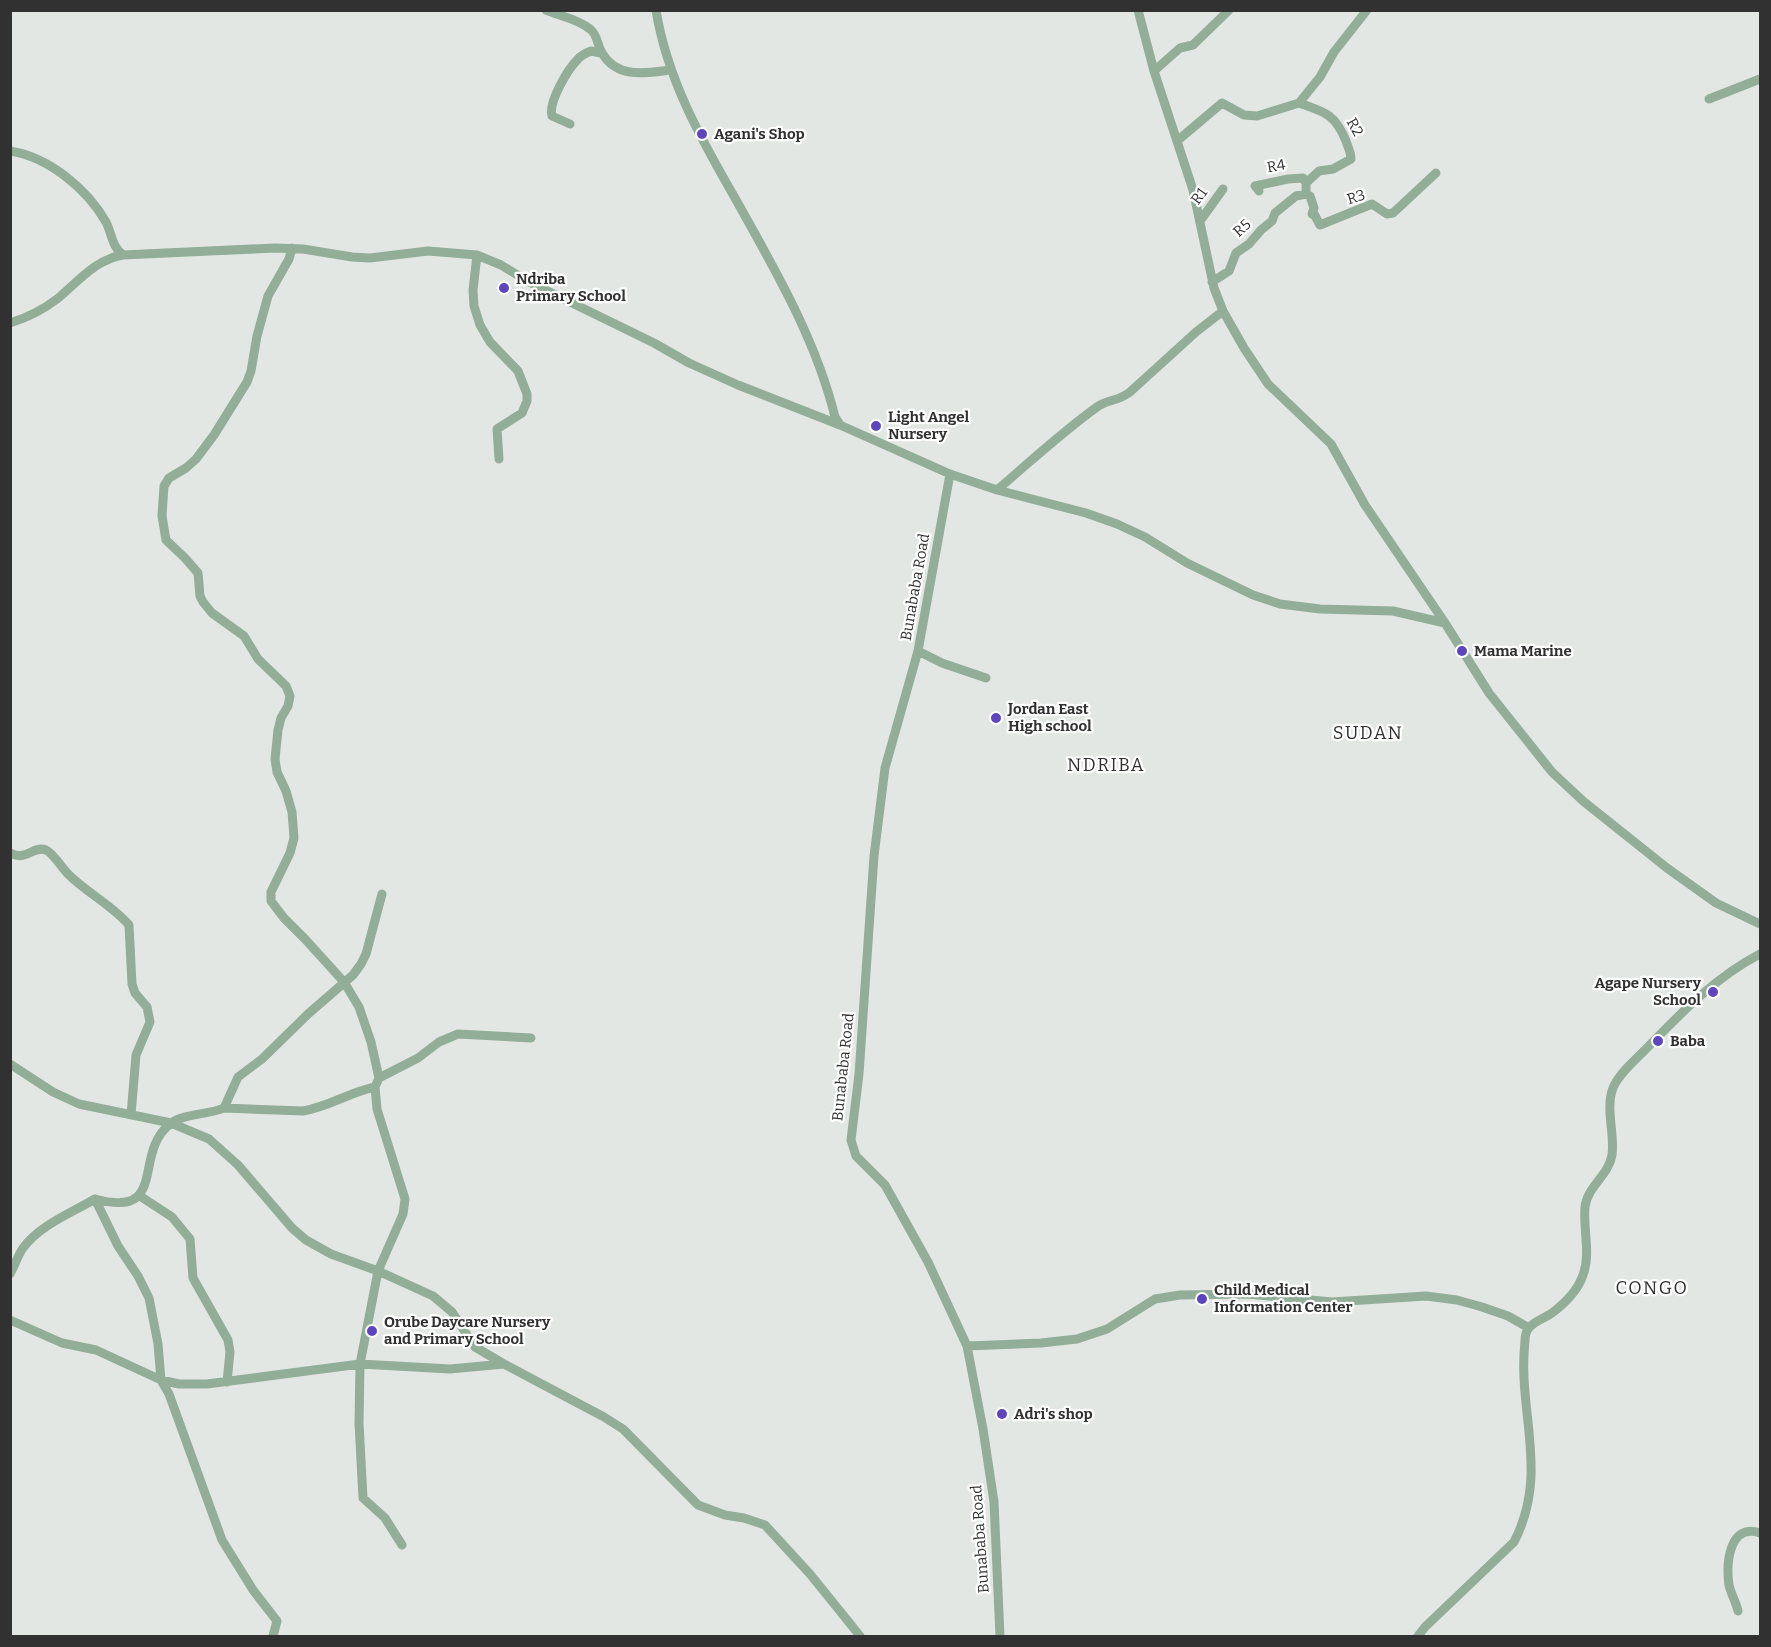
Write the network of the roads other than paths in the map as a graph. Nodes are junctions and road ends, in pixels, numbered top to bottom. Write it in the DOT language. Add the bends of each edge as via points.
graph roads {
  1 [pos="546,10"];
  2 [pos="656,10"];
  3 [pos="1138,10"];
  4 [pos="1229,10"];
  5 [pos="1367,10"];
  6 [pos="601,53"];
  7 [pos="670,70"];
  8 [pos="1154,71"];
  9 [pos="1761,79"];
  10 [pos="1709,99"];
  11 [pos="1299,104"];
  12 [pos="570,124"];
  13 [pos="1177,141"];
  14 [pos="10,151"];
  15 [pos="1436,173"];
  16 [pos="1306,183"];
  17 [pos="1223,189"];
  18 [pos="1259,191"];
  19 [pos="1306,194"];
  20 [pos="1200,221"];
  21 [pos="292,248"];
  22 [pos="123,255"];
  23 [pos="477,255"];
  24 [pos="1212,282"];
  25 [pos="1223,311"];
  26 [pos="10,322"];
  27 [pos="840,425"];
  28 [pos="499,459"];
  29 [pos="950,474"];
  30 [pos="997,490"];
  31 [pos="1444,622"];
  32 [pos="918,651"];
  33 [pos="986,678"];
  34 [pos="10,853"];
  35 [pos="382,894"];
  36 [pos="1761,924"];
  37 [pos="1761,954"];
  38 [pos="344,982"];
  39 [pos="531,1038"];
  40 [pos="10,1064"];
  41 [pos="377,1083"];
  42 [pos="224,1108"];
  43 [pos="131,1115"];
  44 [pos="171,1123"];
  45 [pos="140,1196"];
  46 [pos="95,1199"];
  47 [pos="378,1271"];
  48 [pos="10,1274"];
  49 [pos="10,1320"];
  50 [pos="1529,1328"];
  51 [pos="967,1346"];
  52 [pos="360,1364"];
  53 [pos="504,1364"];
  54 [pos="161,1380"];
  55 [pos="227,1382"];
  56 [pos="179,1384"];
  57 [pos="169,1394"];
  58 [pos="1761,1533"];
  59 [pos="402,1545"];
  60 [pos="1738,1611"];
  61 [pos="273,1636"];
  62 [pos="860,1636"];
  63 [pos="1000,1636"];
  64 [pos="1418,1636"];
  1 -- 6 [label="street" via="591,29"];
  2 -- 7 [label="street"];
  3 -- 8 [label="street"];
  4 -- 8 [label="street" via="1192,45 1180,48"];
  5 -- 11 [label="street"];
  6 -- 7 [label="street" via="618,69 632,73"];
  6 -- 12 [label="street" via="591,51 577,59 553,101 552,116"];
  7 -- 27 [label="street" via="705,146 810,341"];
  8 -- 13 [label="street"];
  9 -- 10 [label="street"];
  11 -- 13 [label="street" via="1257,116 1244,115 1222,103"];
  11 -- 16 [label="street, R2" via="1316,107 1334,120 1351,151 1351,159 1333,169 1318,171"];
  13 -- 20 [label="street"];
  14 -- 22 [label="street" via="36,158 71,181 99,211 116,250"];
  15 -- 19 [label="street, R3" via="1393,213 1387,214 1372,204 1320,225"];
  16 -- 18 [label="street, R4" via="1303,178 1288,178 1255,186"];
  16 -- 19 [label="street"];
  17 -- 20 [label="street, R1"];
  19 -- 24 [label="street, R5" via="1296,196 1275,213 1272,221 1236,253 1229,271"];
  20 -- 24 [label="street"];
  21 -- 22 [label="street"];
  21 -- 23 [label="street" via="370,258 428,251"];
  21 -- 38 [label="street" via="268,297 247,382 196,459 164,486 163,523 166,540 198,573 203,602 244,636 290,696 281,717 275,759 286,791 294,838 271,892 271,901"];
  22 -- 26 [label="street" via="105,259 54,301"];
  23 -- 27 [label="street" via="689,363"];
  23 -- 28 [label="street" via="473,290 480,325 490,342 518,371 527,394 522,413 497,429"];
  24 -- 25 [label="street"];
  25 -- 30 [label="street" via="1121,399 1100,404"];
  25 -- 31 [label="street" via="1268,384 1331,444 1365,505"];
  27 -- 29 [label="street"];
  29 -- 30 [label="street"];
  29 -- 32 [label="street, Bunababa Road"];
  30 -- 31 [label="street" via="1117,524 1228,584 1271,601 1320,609 1393,611"];
  31 -- 36 [label="street" via="1489,693 1552,772 1667,868 1716,903"];
  32 -- 33 [label="street"];
  32 -- 51 [label="street, Bunababa Road" via="885,768 851,1140 856,1156 885,1185 923,1252"];
  34 -- 43 [label="street" via="26,856 39,849 48,851 85,890 129,926 132,984 147,1007 150,1022 136,1055"];
  35 -- 38 [label="street" via="366,954"];
  37 -- 50 [label="street" via="1702,995 1630,1065 1614,1087 1610,1107 1612,1157 1585,1206 1587,1262 1583,1276 1572,1295"];
  38 -- 41 [label="street" via="363,1017"];
  38 -- 42 [label="street" via="238,1077"];
  39 -- 41 [label="street" via="449,1036"];
  40 -- 43 [label="street" via="79,1104"];
  41 -- 42 [label="street" via="303,1111"];
  41 -- 47 [label="street" via="377,1109 405,1199 403,1214"];
  42 -- 44 [label="street"];
  43 -- 44 [label="street"];
  44 -- 45 [label="street" via="157,1143"];
  44 -- 47 [label="street" via="209,1139 226,1152 306,1240"];
  45 -- 46 [label="street" via="119,1203"];
  45 -- 55 [label="street" via="172,1217 190,1239 193,1278 228,1340"];
  46 -- 48 [label="street" via="35,1236 24,1247"];
  46 -- 54 [label="street" via="149,1298"];
  47 -- 52 [label="street"];
  47 -- 53 [label="street" via="443,1302 475,1347"];
  49 -- 54 [label="street" via="62,1343 96,1350"];
  50 -- 51 [label="street" via="1482,1307 1426,1296 1332,1302 1247,1294 1180,1295 1155,1299 1107,1329 1077,1339"];
  50 -- 64 [label="street" via="1523,1356 1531,1481 1522,1526 1514,1542"];
  51 -- 63 [label="street, Bunababa Road" via="994,1502"];
  52 -- 53 [label="street" via="450,1368"];
  52 -- 55 [label="street"];
  52 -- 59 [label="street" via="363,1498 385,1518"];
  53 -- 62 [label="street" via="623,1430 698,1505 765,1525"];
  54 -- 56 [label="street"];
  54 -- 57 [label="street"];
  55 -- 56 [label="street"];
  56 -- 57 [label="street"];
  57 -- 61 [label="street" via="222,1540 277,1621"];
  58 -- 60 [label="street" via="1752,1530 1739,1534 1731,1547 1727,1568"];
}
